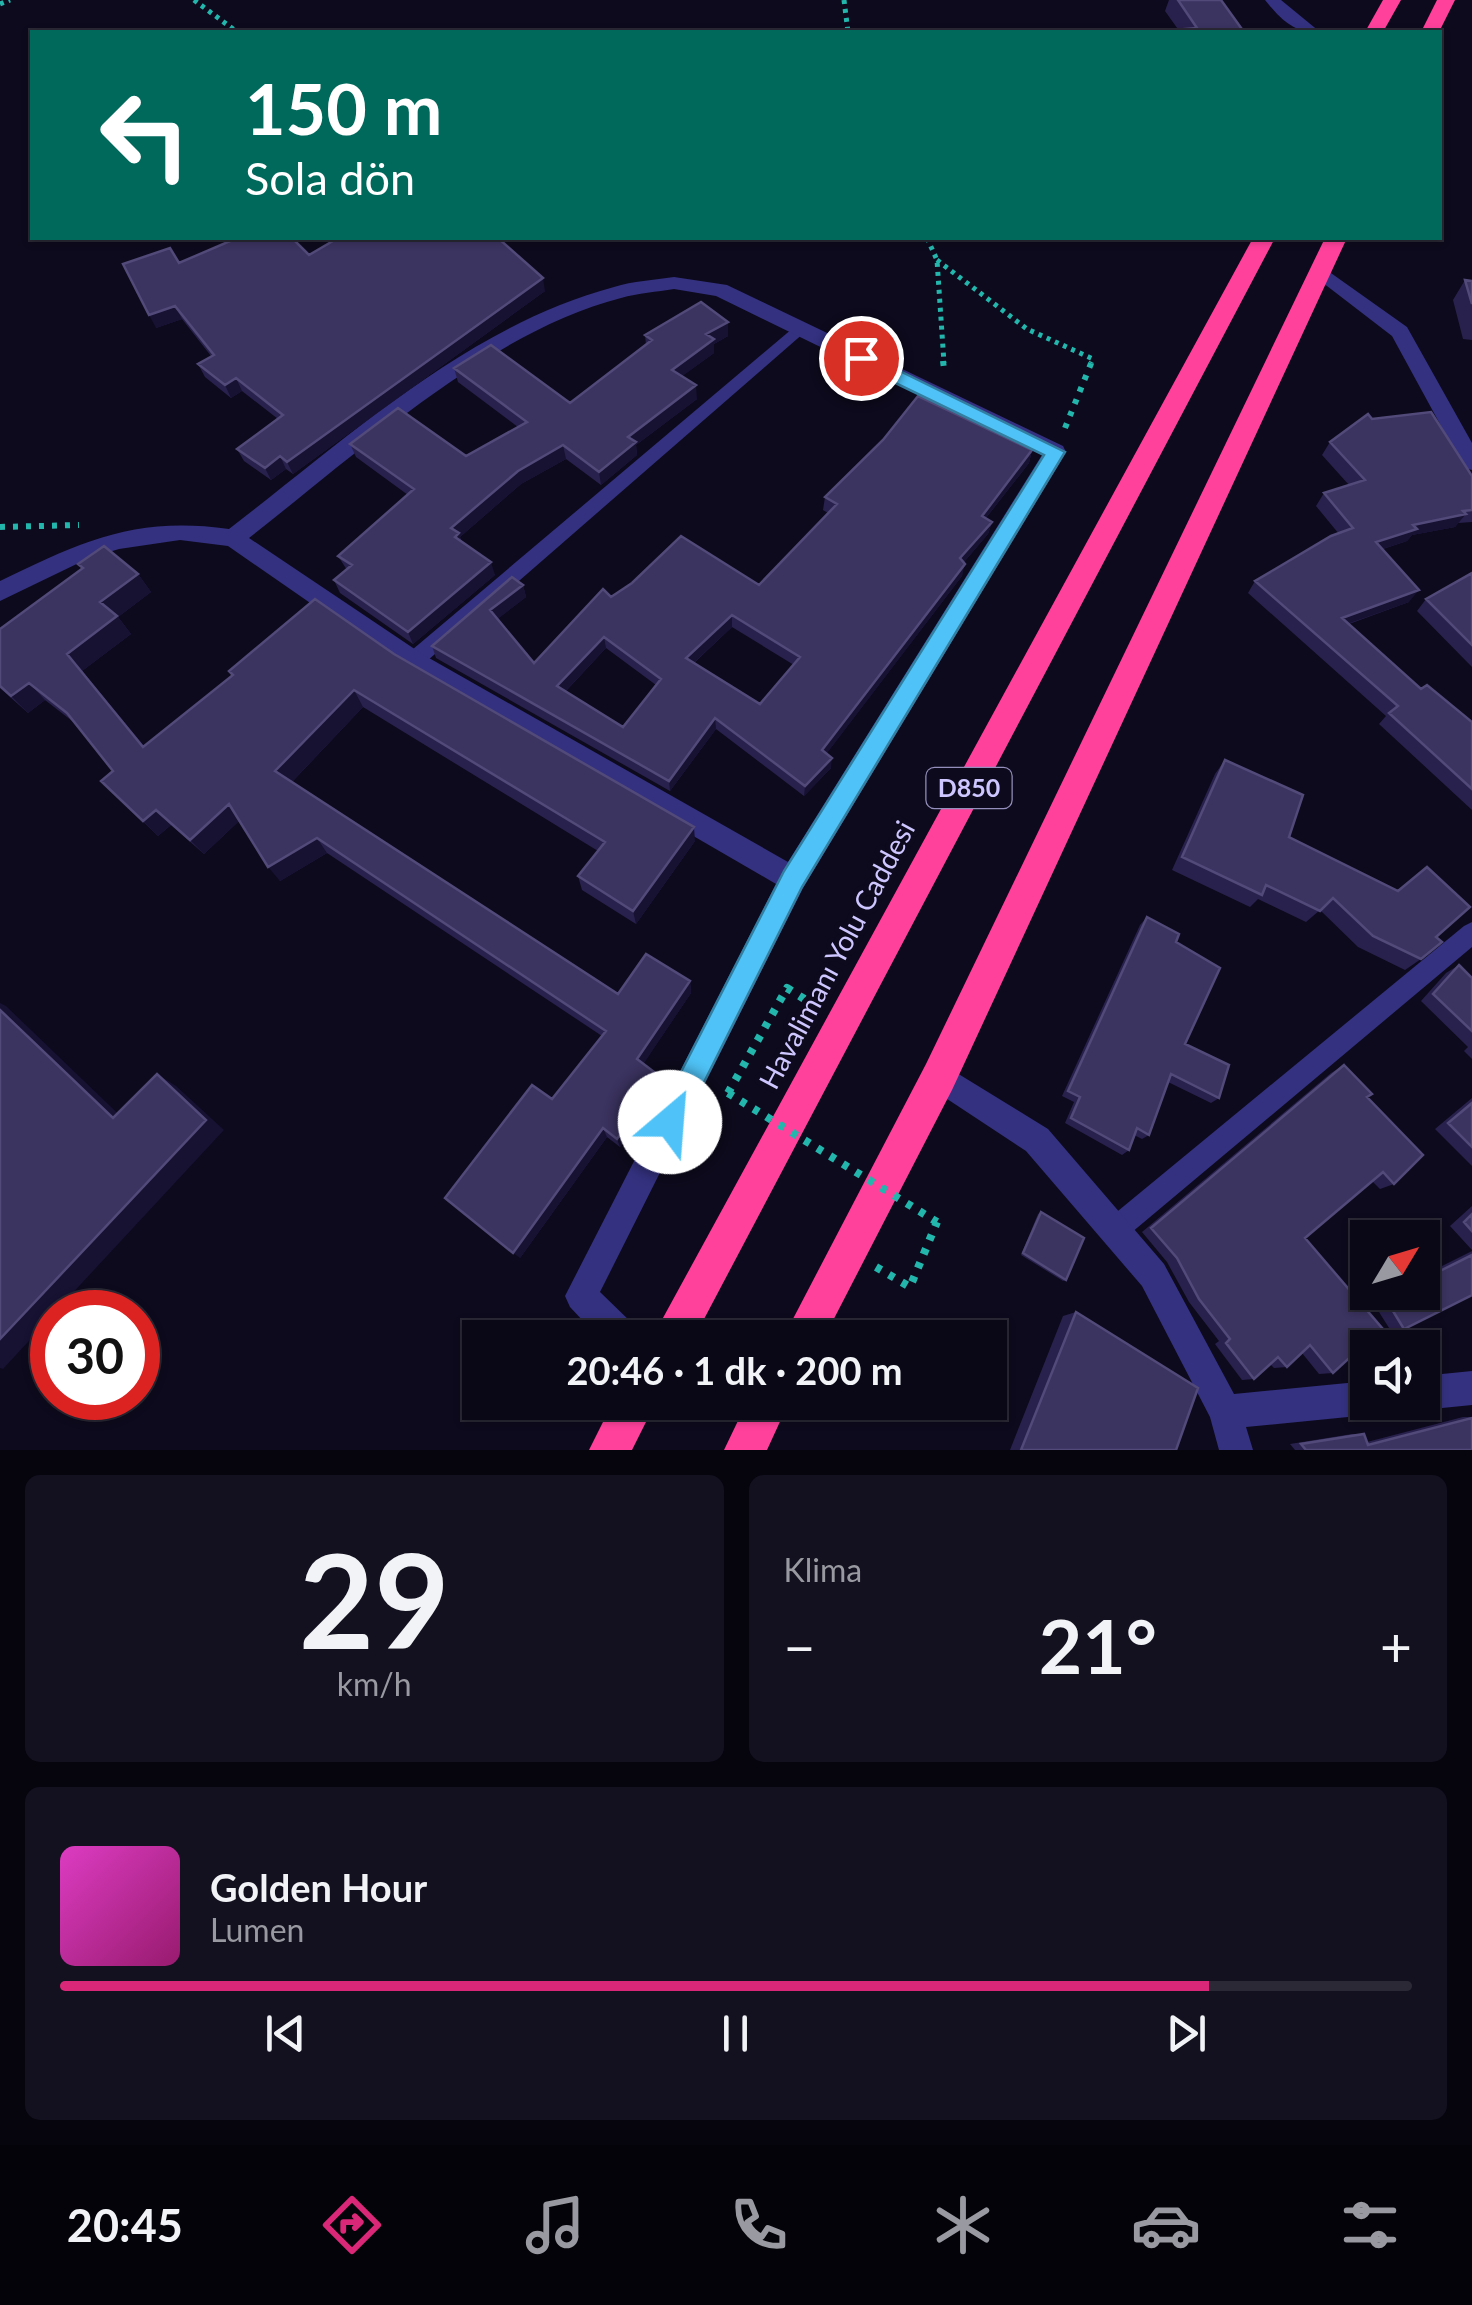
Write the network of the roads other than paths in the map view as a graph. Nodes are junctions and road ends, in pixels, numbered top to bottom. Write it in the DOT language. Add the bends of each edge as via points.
graph roads {
  1 [pos="1273,0"];
  2 [pos="1392,0"];
  3 [pos="1446,0"];
  4 [pos="1309,30"];
  5 [pos="1375,30"];
  6 [pos="1431,30"];
  7 [pos="1263,240"];
  8 [pos="1335,240"];
  9 [pos="1321,272"];
  10 [pos="800,328"];
  11 [pos="1472,462"];
  12 [pos="233,538"];
  13 [pos="0,592"];
  14 [pos="413,661"];
  15 [pos="793,879"];
  16 [pos="1472,932"];
  17 [pos="939,1078"];
  18 [pos="1116,1229"];
  19 [pos="606,1320"];
  20 [pos="682,1320"];
  21 [pos="812,1320"];
  22 [pos="1472,1388"];
  23 [pos="1440,1391"];
  24 [pos="1350,1400"];
  25 [pos="1226,1412"];
  26 [pos="626,1420"];
  27 [pos="761,1420"];
  28 [pos="610,1450"];
  29 [pos="745,1450"];
  30 [pos="1236,1450"];
  1 -- 4 [label="street"];
  2 -- 5 [label="highway"];
  3 -- 6 [label="highway"];
  7 -- 20 [label="highway, Havalimanı Yolu Caddesi / D850"];
  8 -- 9 [label="highway"];
  9 -- 11 [label="street" via="1400,332"];
  9 -- 17 [label="highway"];
  10 -- 12 [label="street" via="720,290 675,283 570,308 497,345"];
  10 -- 14 [label="lane"];
  10 -- 15 [label="street" via="1055,452"];
  12 -- 13 [label="street" via="180,531 119,540"];
  12 -- 14 [label="street"];
  14 -- 15 [label="street"];
  15 -- 19 [label="street" via="582,1296"];
  16 -- 18 [label="lane"];
  17 -- 18 [label="street" via="1037,1140"];
  17 -- 21 [label="highway"];
  18 -- 25 [label="street" via="1154,1275"];
  22 -- 23 [label="street"];
  24 -- 25 [label="street"];
  25 -- 30 [label="street"];
  26 -- 28 [label="highway"];
  27 -- 29 [label="highway"];
}
